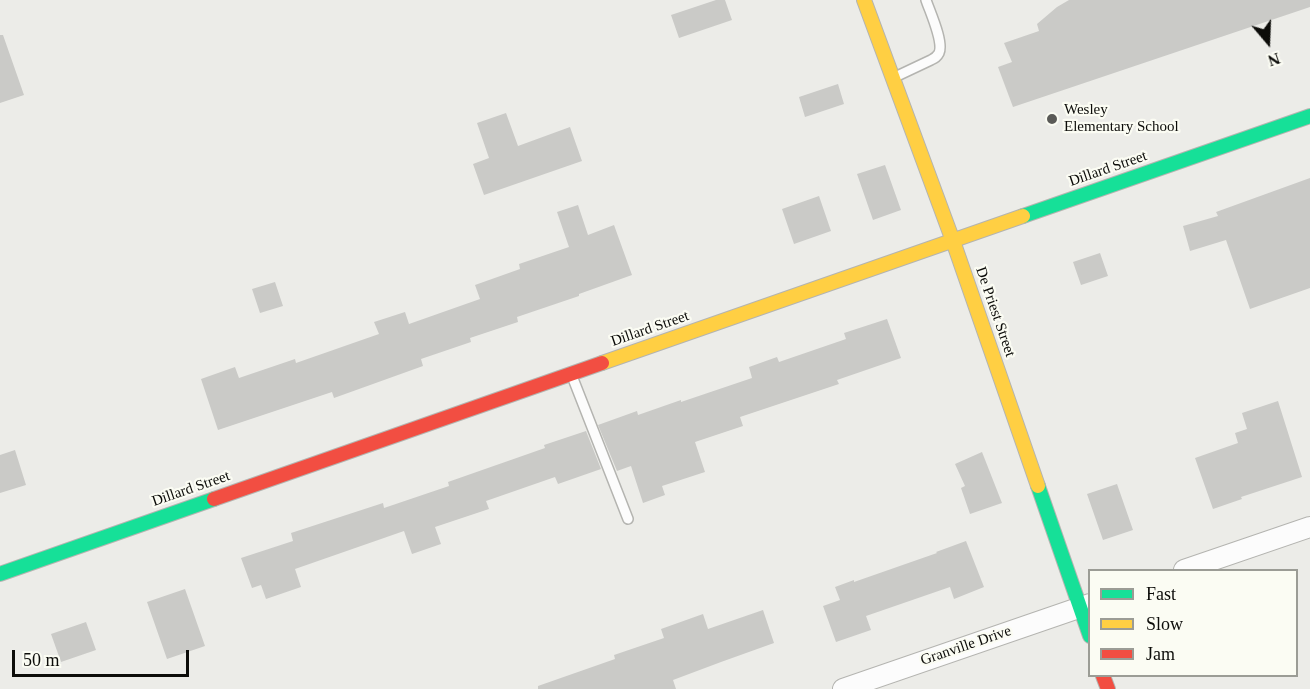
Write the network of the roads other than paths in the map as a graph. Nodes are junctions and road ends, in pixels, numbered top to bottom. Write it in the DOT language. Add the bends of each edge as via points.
graph roads {
  1 [pos="864,0"];
  2 [pos="926,0"];
  3 [pos="893,78"];
  4 [pos="1310,116"];
  5 [pos="952,241"];
  6 [pos="571,374"];
  7 [pos="628,519"];
  8 [pos="1310,527"];
  9 [pos="1187,569"];
  10 [pos="0,574"];
  11 [pos="1084,605"];
  12 [pos="1088,630"];
  13 [pos="843,689"];
  1 -- 3 [label="street, De Priest Street"];
  2 -- 3 [label="lane" via="941,44 939,52"];
  3 -- 5 [label="street, De Priest Street"];
  4 -- 5 [label="street, Dillard Street"];
  5 -- 6 [label="street, Dillard Street"];
  5 -- 11 [label="street, De Priest Street"];
  6 -- 7 [label="lane"];
  6 -- 10 [label="street, Dillard Street"];
  8 -- 9 [label="street"];
  11 -- 12 [label="street, De Priest Street"];
  11 -- 13 [label="street, Granville Drive"];
}
